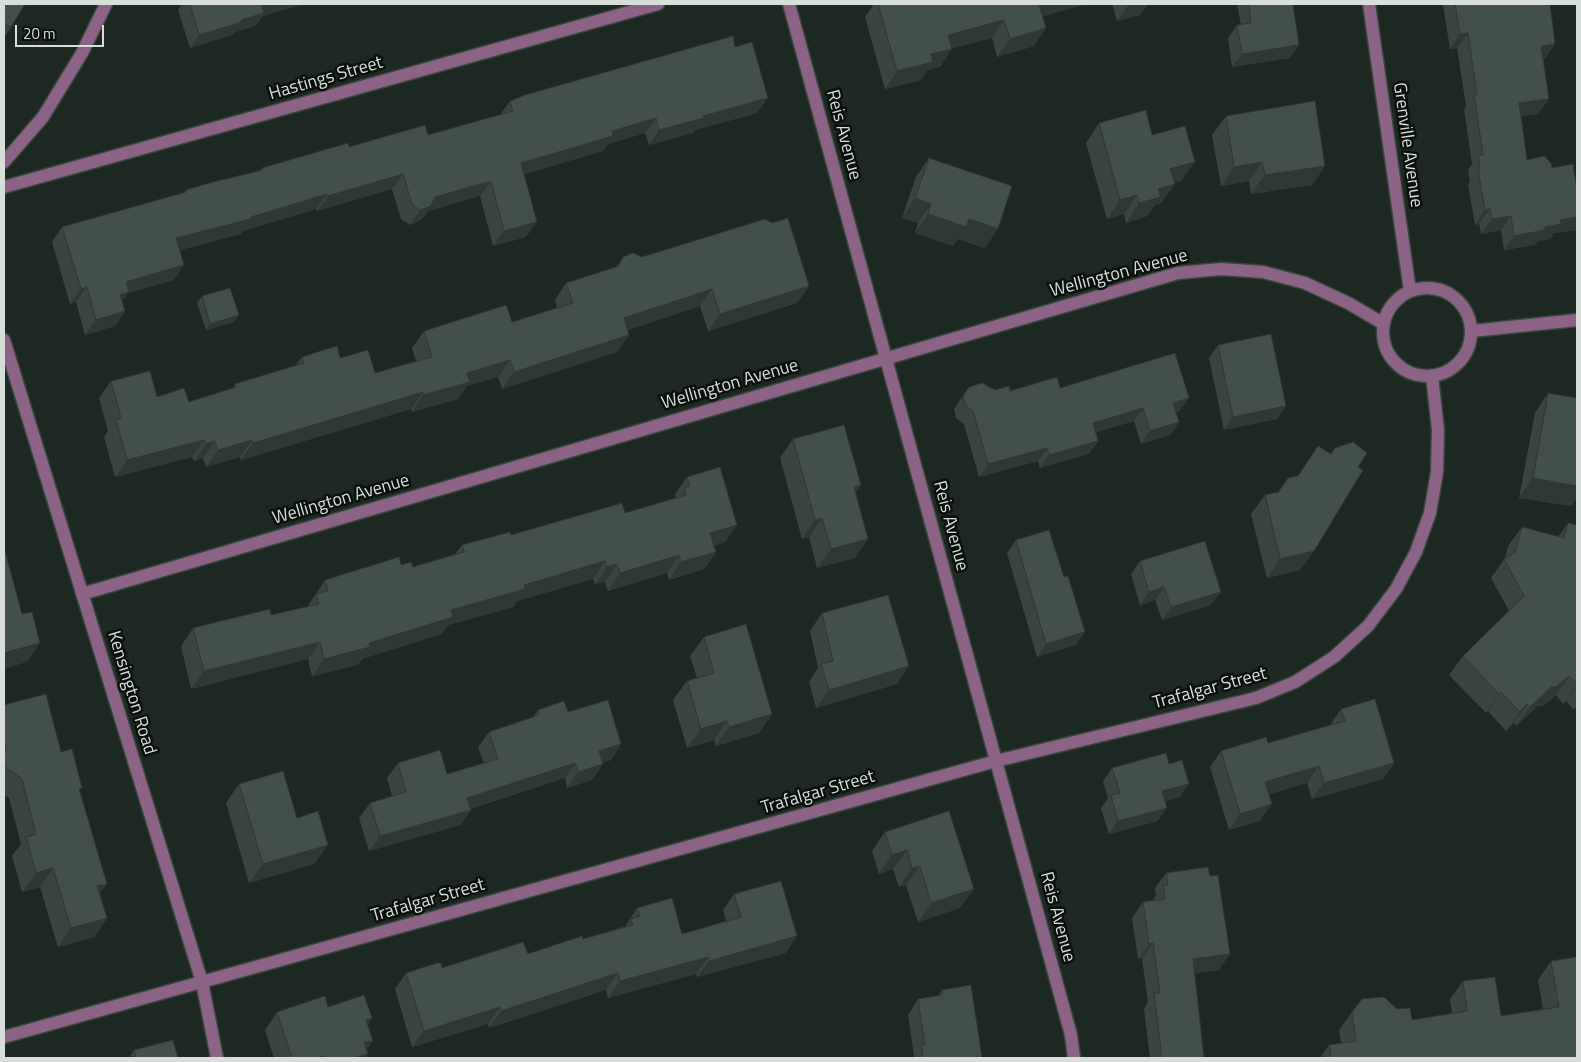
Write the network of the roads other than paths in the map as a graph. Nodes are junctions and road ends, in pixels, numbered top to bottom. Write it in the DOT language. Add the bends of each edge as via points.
graph roads {
  1 [pos="106,4"];
  2 [pos="658,4"];
  3 [pos="789,4"];
  4 [pos="1369,4"];
  5 [pos="4,162"];
  6 [pos="4,187"];
  7 [pos="1410,291"];
  8 [pos="1577,320"];
  9 [pos="1384,324"];
  10 [pos="1472,331"];
  11 [pos="4,340"];
  12 [pos="886,358"];
  13 [pos="1432,376"];
  14 [pos="82,594"];
  15 [pos="996,761"];
  16 [pos="202,982"];
  17 [pos="4,1037"];
  18 [pos="217,1058"];
  19 [pos="1074,1058"];
  1 -- 5 [label="street" via="82,53 43,118"];
  2 -- 6 [label="street, Hastings Street"];
  3 -- 12 [label="street, Reis Avenue"];
  4 -- 7 [label="street, Grenville Avenue"];
  7 -- 9 [label="street" via="1389,310"];
  7 -- 10 [label="street" via="1438,289 1451,295 1469,317"];
  8 -- 10 [label="street"];
  9 -- 12 [label="street, Wellington Avenue" via="1305,283 1263,272 1220,269 1178,273"];
  9 -- 13 [label="street" via="1388,353 1398,365 1410,373"];
  10 -- 13 [label="street" via="1464,358 1453,368"];
  11 -- 14 [label="street, Kensington Road"];
  12 -- 14 [label="street, Wellington Avenue"];
  12 -- 15 [label="street, Reis Avenue"];
  13 -- 15 [label="street, Trafalgar Street" via="1438,430 1437,472 1430,513 1419,544 1396,589 1368,626 1334,657 1294,682 1256,698"];
  14 -- 16 [label="street, Kensington Road"];
  15 -- 16 [label="street, Trafalgar Street"];
  15 -- 19 [label="street, Reis Avenue" via="1071,1035"];
  16 -- 17 [label="street, Trafalgar Street"];
  16 -- 18 [label="street, Kensington Road"];
}
